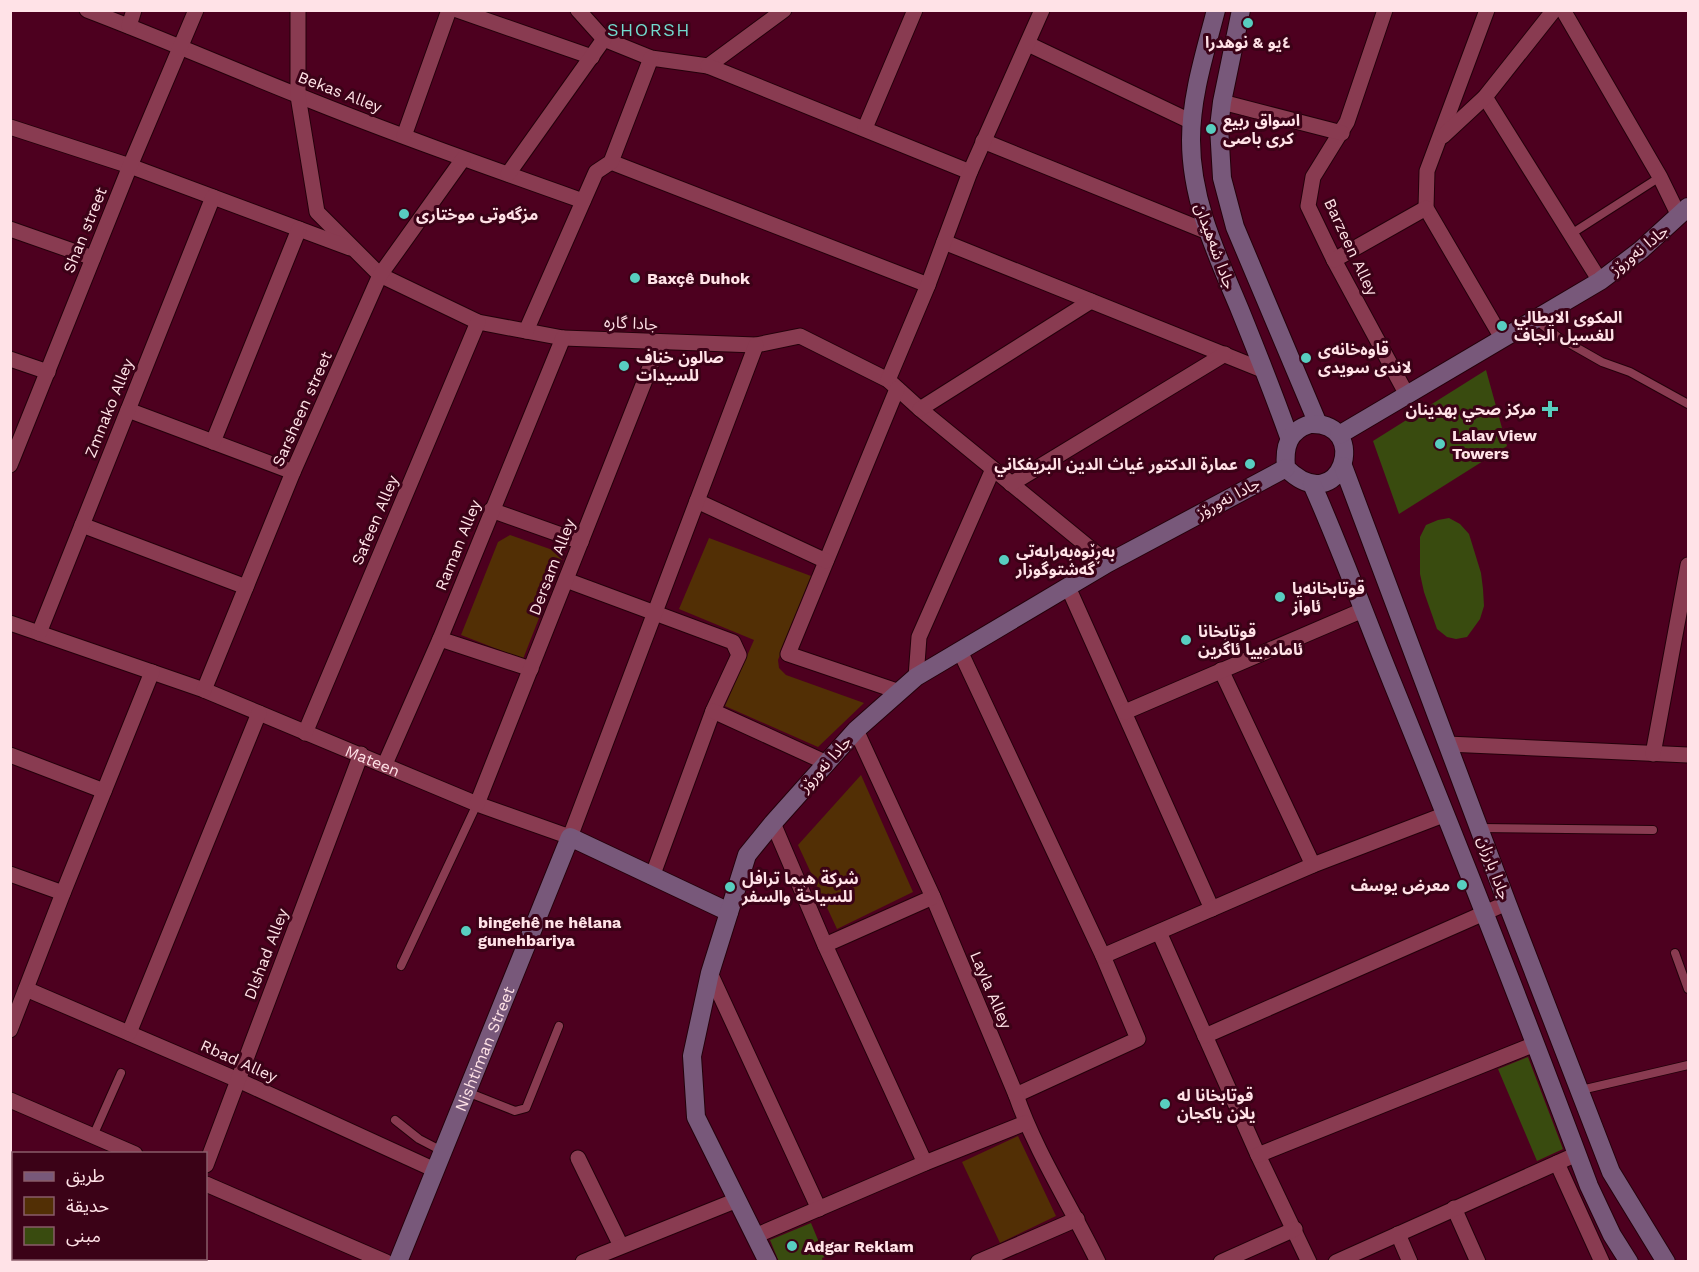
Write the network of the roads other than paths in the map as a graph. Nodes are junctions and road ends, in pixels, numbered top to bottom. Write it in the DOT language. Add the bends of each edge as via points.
graph roads {
  1 [pos="87,10"];
  2 [pos="134,10"];
  3 [pos="195,10"];
  4 [pos="298,10"];
  5 [pos="449,10"];
  6 [pos="457,10"];
  7 [pos="578,10"];
  8 [pos="784,10"];
  9 [pos="915,10"];
  10 [pos="1042,10"];
  11 [pos="1216,10"];
  12 [pos="1241,10"];
  13 [pos="1384,10"];
  14 [pos="1487,10"];
  15 [pos="1554,10"];
  16 [pos="1563,10"];
  17 [pos="129,26"];
  18 [pos="604,39"];
  19 [pos="1028,44"];
  20 [pos="181,46"];
  21 [pos="592,57"];
  22 [pos="651,58"];
  23 [pos="708,66"];
  24 [pos="298,96"];
  25 [pos="1485,97"];
  26 [pos="1222,102"];
  27 [pos="1192,122"];
  28 [pos="10,127"];
  29 [pos="866,128"];
  30 [pos="1342,133"];
  31 [pos="404,136"];
  32 [pos="1441,137"];
  33 [pos="983,141"];
  34 [pos="463,159"];
  35 [pos="611,162"];
  36 [pos="130,166"];
  37 [pos="970,172"];
  38 [pos="508,174"];
  39 [pos="1660,177"];
  40 [pos="213,197"];
  41 [pos="583,201"];
  42 [pos="1426,208"];
  43 [pos="1686,210"];
  44 [pos="10,229"];
  45 [pos="299,229"];
  46 [pos="1208,232"];
  47 [pos="1571,234"];
  48 [pos="944,242"];
  49 [pos="354,249"];
  50 [pos="93,258"];
  51 [pos="1334,260"];
  52 [pos="381,275"];
  53 [pos="1600,281"];
  54 [pos="928,285"];
  55 [pos="1091,301"];
  56 [pos="1535,319"];
  57 [pos="478,322"];
  58 [pos="526,331"];
  59 [pos="563,338"];
  60 [pos="1502,338"];
  61 [pos="660,342"];
  62 [pos="756,345"];
  63 [pos="1225,354"];
  64 [pos="10,359"];
  65 [pos="1265,371"];
  66 [pos="48,372"];
  67 [pos="892,384"];
  68 [pos="1407,395"];
  69 [pos="1689,404"];
  70 [pos="920,409"];
  71 [pos="128,410"];
  72 [pos="1318,424"];
  73 [pos="1339,435"];
  74 [pos="1289,437"];
  75 [pos="213,442"];
  76 [pos="10,465"];
  77 [pos="1343,466"];
  78 [pos="1286,468"];
  79 [pos="993,469"];
  80 [pos="293,472"];
  81 [pos="1011,484"];
  82 [pos="1312,484"];
  83 [pos="697,501"];
  84 [pos="491,510"];
  85 [pos="82,525"];
  86 [pos="581,542"];
  87 [pos="826,561"];
  88 [pos="1108,563"];
  89 [pos="1689,565"];
  90 [pos="566,580"];
  91 [pos="1068,586"];
  92 [pos="246,587"];
  93 [pos="1363,610"];
  94 [pos="653,614"];
  95 [pos="10,623"];
  96 [pos="39,633"];
  97 [pos="440,639"];
  98 [pos="960,651"];
  99 [pos="531,669"];
  100 [pos="1221,670"];
  101 [pos="152,672"];
  102 [pos="916,677"];
  103 [pos="204,690"];
  104 [pos="900,692"];
  105 [pos="713,711"];
  106 [pos="1125,712"];
  107 [pos="259,713"];
  108 [pos="856,730"];
  109 [pos="305,733"];
  110 [pos="1447,744"];
  111 [pos="361,754"];
  112 [pos="1653,754"];
  113 [pos="10,755"];
  114 [pos="1689,755"];
  115 [pos="827,763"];
  116 [pos="385,764"];
  117 [pos="104,791"];
  118 [pos="477,804"];
  119 [pos="1446,814"];
  120 [pos="773,823"];
  121 [pos="1480,828"];
  122 [pos="1653,830"];
  123 [pos="570,837"];
  124 [pos="1313,865"];
  125 [pos="10,874"];
  126 [pos="652,877"];
  127 [pos="63,893"];
  128 [pos="933,897"];
  129 [pos="1507,903"];
  130 [pos="1212,909"];
  131 [pos="729,912"];
  132 [pos="1485,912"];
  133 [pos="1159,932"];
  134 [pos="825,945"];
  135 [pos="1675,953"];
  136 [pos="1103,956"];
  137 [pos="401,966"];
  138 [pos="710,973"];
  139 [pos="26,989"];
  140 [pos="1689,989"];
  141 [pos="559,1026"];
  142 [pos="10,1030"];
  143 [pos="129,1033"];
  144 [pos="1205,1036"];
  145 [pos="1535,1044"];
  146 [pos="1689,1065"];
  147 [pos="121,1073"];
  148 [pos="238,1080"];
  149 [pos="1579,1090"];
  150 [pos="467,1092"];
  151 [pos="1016,1095"];
  152 [pos="10,1100"];
  153 [pos="395,1120"];
  154 [pos="1025,1123"];
  155 [pos="93,1136"];
  156 [pos="443,1151"];
  157 [pos="130,1152"];
  158 [pos="1577,1154"];
  159 [pos="1258,1155"];
  160 [pos="578,1158"];
  161 [pos="925,1162"];
  162 [pos="207,1163"];
  163 [pos="1557,1163"];
  164 [pos="435,1170"];
  165 [pos="207,1184"];
  166 [pos="737,1200"];
  167 [pos="1454,1208"];
  168 [pos="819,1209"];
  169 [pos="1077,1219"];
  170 [pos="1294,1229"];
  171 [pos="1398,1234"];
  172 [pos="755,1236"];
  173 [pos="621,1246"];
  174 [pos="171,1260"];
  175 [pos="100,1261"];
  176 [pos="1225,1261"];
  177 [pos="386,1262"];
  178 [pos="398,1262"];
  179 [pos="583,1262"];
  180 [pos="768,1262"];
  181 [pos="978,1262"];
  182 [pos="1098,1262"];
  183 [pos="1309,1262"];
  184 [pos="1336,1262"];
  185 [pos="1410,1262"];
  186 [pos="1478,1262"];
  187 [pos="1602,1262"];
  188 [pos="1629,1262"];
  189 [pos="1666,1262"];
  1 -- 17 [label="street, Bekas Alley"];
  2 -- 17 [label="street"];
  3 -- 20 [label="street, Shan street"];
  4 -- 24 [label="street, جادا گارە"];
  5 -- 31 [label="street"];
  6 -- 21 [label="street"];
  7 -- 18 [label="street"];
  8 -- 23 [label="street"];
  9 -- 29 [label="street"];
  10 -- 19 [label="street"];
  11 -- 27 [label="main road, جادا شەهیدان"];
  12 -- 26 [label="main road, جادا شەهیدان"];
  13 -- 30 [label="street, Barzeen Alley"];
  14 -- 32 [label="street"];
  15 -- 25 [label="street"];
  16 -- 39 [label="street"];
  17 -- 20 [label="street, Bekas Alley"];
  18 -- 21 [label="street"];
  18 -- 22 [label="street"];
  19 -- 27 [label="street"];
  19 -- 33 [label="street"];
  20 -- 24 [label="street, Bekas Alley"];
  20 -- 36 [label="street, Shan street"];
  21 -- 38 [label="street"];
  22 -- 23 [label="street"];
  22 -- 35 [label="street"];
  23 -- 29 [label="street"];
  24 -- 31 [label="street, Bekas Alley"];
  24 -- 49 [label="street, جادا گارە" via="317,212"];
  25 -- 32 [label="street"];
  25 -- 47 [label="street"];
  26 -- 30 [label="street"];
  26 -- 72 [label="main road, جادا شەهیدان" via="1220,153 1230,211"];
  27 -- 46 [label="main road, جادا شەهیدان" via="1194,178"];
  28 -- 36 [label="street"];
  29 -- 37 [label="street"];
  30 -- 51 [label="street, Barzeen Alley" via="1313,177 1308,206"];
  31 -- 34 [label="street, Bekas Alley"];
  32 -- 42 [label="street" via="1427,171"];
  33 -- 37 [label="street"];
  33 -- 46 [label="street"];
  34 -- 38 [label="street, Bekas Alley"];
  34 -- 52 [label="street, Sarsheen street"];
  35 -- 41 [label="street" via="596,172"];
  35 -- 54 [label="street"];
  36 -- 40 [label="street"];
  36 -- 50 [label="street, Shan street"];
  37 -- 48 [label="street"];
  38 -- 41 [label="street, Bekas Alley"];
  39 -- 43 [label="street"];
  39 -- 47 [label="lane"];
  40 -- 45 [label="street"];
  40 -- 71 [label="street, Zmnako Alley"];
  41 -- 58 [label="street"];
  42 -- 51 [label="street"];
  42 -- 60 [label="street"];
  43 -- 53 [label="main road, جادا نەورۆز"];
  44 -- 50 [label="street"];
  45 -- 49 [label="street"];
  45 -- 75 [label="street"];
  46 -- 65 [label="main road, جادا شەهیدان"];
  47 -- 53 [label="street"];
  48 -- 54 [label="street"];
  48 -- 55 [label="street"];
  49 -- 52 [label="street, جادا گارە"];
  50 -- 66 [label="street, Shan street"];
  51 -- 68 [label="street, Barzeen Alley"];
  52 -- 57 [label="street, جادا گارە"];
  52 -- 80 [label="street, Sarsheen street"];
  53 -- 56 [label="main road, جادا نەورۆز"];
  54 -- 67 [label="street"];
  55 -- 63 [label="street"];
  55 -- 70 [label="street"];
  56 -- 60 [label="main road, جادا نەورۆز"];
  56 -- 69 [label="lane" via="1602,362 1630,372"];
  57 -- 58 [label="street, جادا گارە"];
  57 -- 109 [label="street, Safeen Alley"];
  58 -- 59 [label="street, جادا گارە"];
  59 -- 61 [label="street, جادا گارە"];
  59 -- 84 [label="street, Raman Alley"];
  60 -- 68 [label="main road, جادا نەورۆز"];
  61 -- 62 [label="street, جادا گارە"];
  61 -- 86 [label="street, Dersam Alley"];
  62 -- 67 [label="street, جادا گارە" via="800,336"];
  62 -- 83 [label="street"];
  63 -- 65 [label="street"];
  63 -- 81 [label="street"];
  64 -- 66 [label="street"];
  65 -- 74 [label="main road, جادا شەهیدان"];
  66 -- 76 [label="street, Shan street"];
  67 -- 70 [label="street, جادا گارە"];
  67 -- 87 [label="street"];
  68 -- 73 [label="main road, جادا نەورۆز"];
  70 -- 79 [label="street, جادا گارە"];
  71 -- 75 [label="street"];
  71 -- 85 [label="street, Zmnako Alley"];
  72 -- 73 [label="main road"];
  72 -- 74 [label="main road" via="1302,427"];
  73 -- 77 [label="main road" via="1345,450"];
  74 -- 78 [label="main road"];
  75 -- 80 [label="street"];
  77 -- 82 [label="main road" via="1330,480"];
  77 -- 110 [label="main road, جادا بارزان"];
  78 -- 82 [label="main road"];
  78 -- 88 [label="main road, جادا نەورۆز"];
  79 -- 81 [label="street, جادا گارە"];
  79 -- 102 [label="street" via="919,637"];
  80 -- 92 [label="street, Sarsheen street"];
  81 -- 88 [label="street, جادا گارە"];
  82 -- 93 [label="main road, جادا بارزان"];
  83 -- 87 [label="street"];
  83 -- 94 [label="street"];
  84 -- 86 [label="street"];
  84 -- 97 [label="street, Raman Alley"];
  85 -- 92 [label="street"];
  85 -- 96 [label="street, Zmnako Alley"];
  86 -- 90 [label="street, Dersam Alley"];
  87 -- 104 [label="street" via="788,654"];
  88 -- 91 [label="main road, جادا نەورۆز"];
  89 -- 112 [label="street"];
  90 -- 94 [label="street"];
  90 -- 99 [label="street, Dersam Alley"];
  91 -- 98 [label="main road, جادا نەورۆز"];
  91 -- 106 [label="street"];
  92 -- 103 [label="street, Sarsheen street"];
  93 -- 100 [label="street"];
  93 -- 119 [label="main road, جادا بارزان"];
  94 -- 105 [label="street" via="733,642 739,655"];
  94 -- 123 [label="street"];
  95 -- 96 [label="street, Mateen"];
  96 -- 101 [label="street, Mateen"];
  97 -- 99 [label="street"];
  97 -- 116 [label="street, Raman Alley"];
  98 -- 102 [label="main road, جادا نەورۆز"];
  98 -- 136 [label="street"];
  99 -- 118 [label="street, Dersam Alley"];
  100 -- 106 [label="street"];
  100 -- 124 [label="street"];
  101 -- 103 [label="street, Mateen"];
  101 -- 117 [label="street"];
  102 -- 104 [label="main road, جادا نەورۆز"];
  103 -- 107 [label="street, Mateen"];
  104 -- 108 [label="main road, جادا نەورۆز"];
  105 -- 115 [label="street"];
  105 -- 126 [label="street"];
  106 -- 130 [label="street"];
  107 -- 109 [label="street, Mateen"];
  107 -- 143 [label="street"];
  108 -- 115 [label="main road, جادا نەورۆز"];
  108 -- 128 [label="street, Layla Alley"];
  109 -- 111 [label="street, Mateen"];
  110 -- 112 [label="street"];
  110 -- 121 [label="main road, جادا بارزان"];
  111 -- 116 [label="street, Mateen"];
  111 -- 148 [label="street, Dlshad Alley"];
  112 -- 114 [label="street"];
  113 -- 117 [label="street"];
  115 -- 120 [label="main road, جادا نەورۆز"];
  116 -- 118 [label="street, Mateen"];
  117 -- 127 [label="street"];
  118 -- 123 [label="street, Mateen"];
  118 -- 137 [label="lane"];
  119 -- 124 [label="street"];
  119 -- 132 [label="main road, جادا بارزان"];
  120 -- 131 [label="main road, جادا نەورۆز" via="747,855"];
  120 -- 134 [label="street"];
  121 -- 122 [label="lane"];
  121 -- 129 [label="main road, جادا بارزان"];
  123 -- 126 [label="main road, Mateen"];
  123 -- 150 [label="main road, Nishtiman Street"];
  124 -- 130 [label="street"];
  125 -- 127 [label="street"];
  126 -- 131 [label="main road, Mateen"];
  127 -- 139 [label="street"];
  128 -- 134 [label="street"];
  128 -- 151 [label="street, Layla Alley"];
  129 -- 132 [label="street"];
  129 -- 149 [label="main road, جادا بارزان"];
  130 -- 133 [label="street"];
  131 -- 138 [label="main road, جادا نەورۆز"];
  132 -- 144 [label="street"];
  132 -- 145 [label="main road, جادا بارزان"];
  133 -- 136 [label="street"];
  133 -- 144 [label="street"];
  134 -- 161 [label="street"];
  135 -- 140 [label="lane"];
  136 -- 151 [label="street" via="1138,1039"];
  138 -- 166 [label="main road, جادا نەورۆز" via="692,1056 696,1117"];
  138 -- 168 [label="street"];
  139 -- 142 [label="street"];
  139 -- 143 [label="street, Rbad Alley"];
  141 -- 150 [label="lane" via="526,1108 514,1110"];
  143 -- 148 [label="street, Rbad Alley"];
  144 -- 159 [label="street"];
  145 -- 158 [label="main road, جادا بارزان"];
  145 -- 159 [label="street"];
  146 -- 149 [label="lane"];
  147 -- 155 [label="lane"];
  148 -- 162 [label="street, Dlshad Alley"];
  148 -- 164 [label="street, Rbad Alley"];
  149 -- 189 [label="main road, جادا بارزان" via="1611,1172"];
  150 -- 156 [label="main road, Nishtiman Street"];
  151 -- 154 [label="street, Layla Alley"];
  152 -- 155 [label="street"];
  153 -- 156 [label="lane"];
  154 -- 161 [label="street"];
  154 -- 169 [label="street, Layla Alley"];
  155 -- 157 [label="street"];
  156 -- 164 [label="main road, Nishtiman Street"];
  158 -- 163 [label="street"];
  158 -- 188 [label="main road, جادا بارزان" via="1588,1186"];
  159 -- 170 [label="street"];
  160 -- 173 [label="street"];
  161 -- 168 [label="street"];
  163 -- 167 [label="street"];
  163 -- 187 [label="street"];
  164 -- 178 [label="main road, Nishtiman Street"];
  165 -- 177 [label="street"];
  166 -- 172 [label="main road, جادا نەورۆز"];
  166 -- 173 [label="street"];
  167 -- 171 [label="street"];
  167 -- 186 [label="street"];
  168 -- 172 [label="street"];
  169 -- 181 [label="street"];
  169 -- 182 [label="street, Layla Alley"];
  170 -- 176 [label="street"];
  170 -- 183 [label="street"];
  171 -- 184 [label="street"];
  171 -- 185 [label="street"];
  172 -- 180 [label="main road, جادا نەورۆز"];
  173 -- 179 [label="street"];
  174 -- 175 [label="street"];
}
